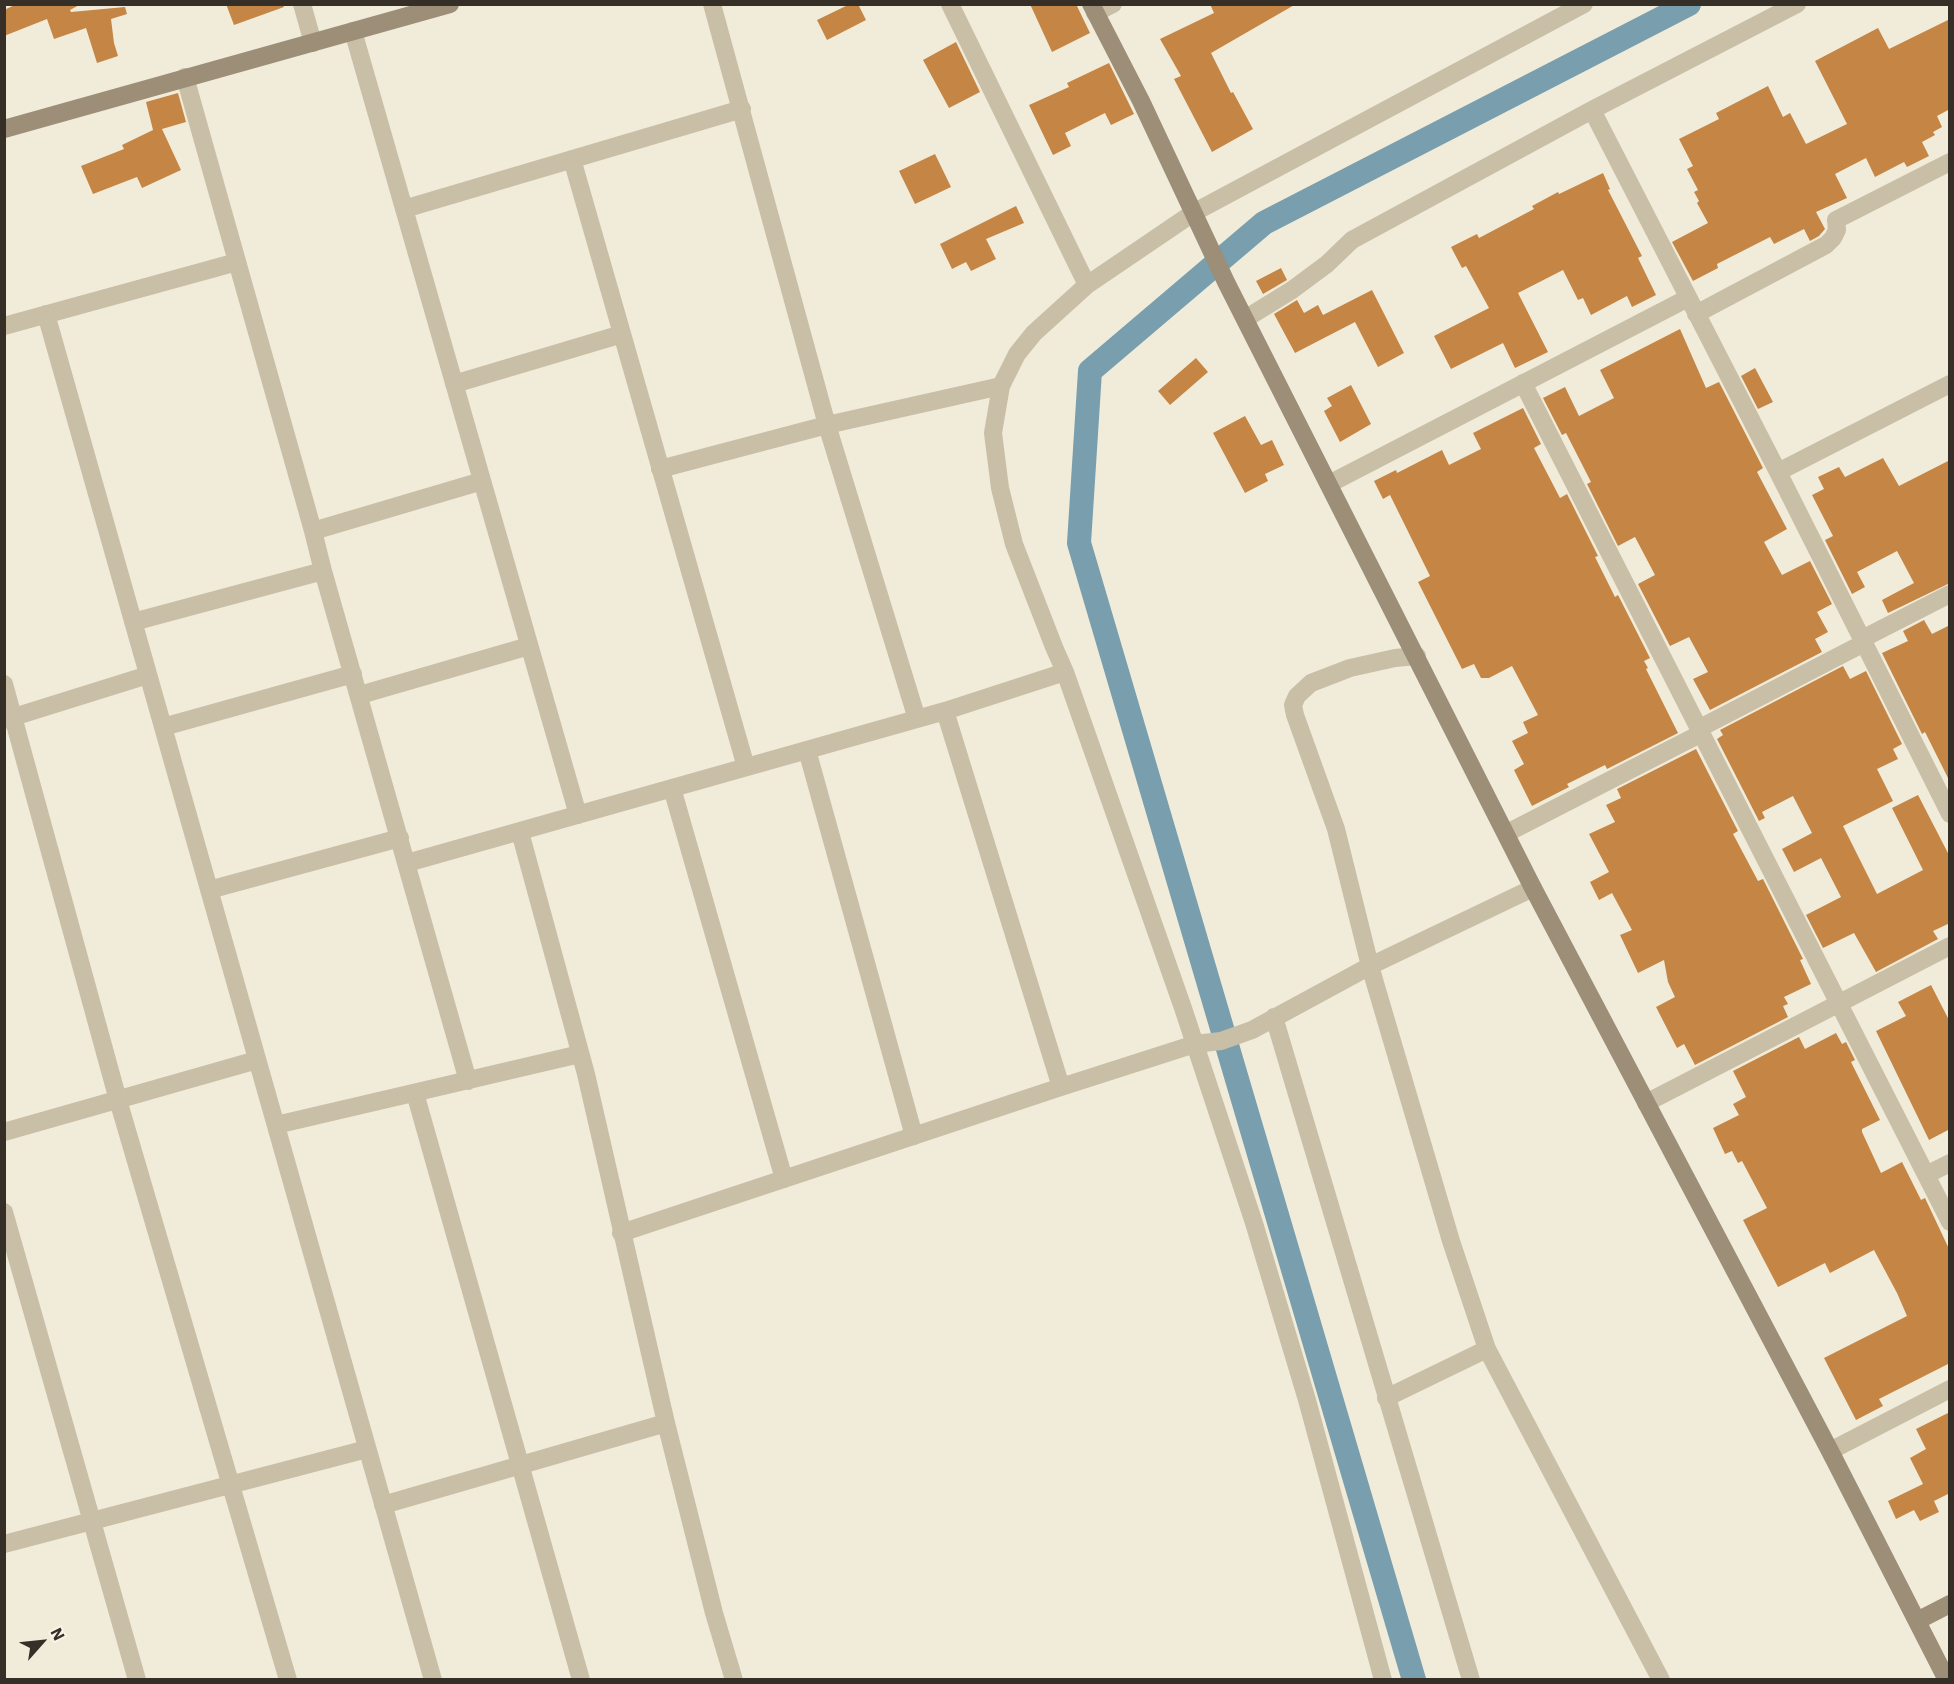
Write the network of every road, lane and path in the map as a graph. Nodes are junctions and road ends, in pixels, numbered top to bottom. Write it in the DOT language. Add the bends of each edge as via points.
graph roads {
  1 [pos="302,4"];
  2 [pos="450,4"];
  3 [pos="712,4"];
  4 [pos="950,4"];
  5 [pos="1113,4"];
  6 [pos="1584,4"];
  7 [pos="1797,4"];
  8 [pos="1093,9"];
  9 [pos="1557,12"];
  10 [pos="353,31"];
  11 [pos="313,43"];
  12 [pos="185,77"];
  13 [pos="742,109"];
  14 [pos="1592,110"];
  15 [pos="4,129"];
  16 [pos="572,159"];
  17 [pos="1950,162"];
  18 [pos="404,209"];
  19 [pos="1193,213"];
  20 [pos="237,261"];
  21 [pos="1087,285"];
  22 [pos="1692,306"];
  23 [pos="46,314"];
  24 [pos="1245,319"];
  25 [pos="4,326"];
  26 [pos="622,334"];
  27 [pos="1523,383"];
  28 [pos="454,384"];
  29 [pos="1950,384"];
  30 [pos="1001,386"];
  31 [pos="827,425"];
  32 [pos="660,469"];
  33 [pos="1778,472"];
  34 [pos="482,482"];
  35 [pos="1329,484"];
  36 [pos="313,531"];
  37 [pos="323,571"];
  38 [pos="1950,594"];
  39 [pos="133,622"];
  40 [pos="1863,641"];
  41 [pos="529,646"];
  42 [pos="1417,657"];
  43 [pos="1065,672"];
  44 [pos="353,674"];
  45 [pos="148,675"];
  46 [pos="4,684"];
  47 [pos="360,695"];
  48 [pos="945,711"];
  49 [pos="9,718"];
  50 [pos="917,719"];
  51 [pos="163,727"];
  52 [pos="1699,732"];
  53 [pos="807,750"];
  54 [pos="746,767"];
  55 [pos="672,788"];
  56 [pos="1948,807"];
  57 [pos="578,815"];
  58 [pos="520,832"];
  59 [pos="1507,833"];
  60 [pos="400,838"];
  61 [pos="407,863"];
  62 [pos="1533,888"];
  63 [pos="209,890"];
  64 [pos="1950,946"];
  65 [pos="1370,966"];
  66 [pos="1838,1004"];
  67 [pos="1274,1017"];
  68 [pos="1195,1044"];
  69 [pos="580,1054"];
  70 [pos="257,1060"];
  71 [pos="468,1081"];
  72 [pos="1061,1087"];
  73 [pos="415,1093"];
  74 [pos="118,1100"];
  75 [pos="1646,1103"];
  76 [pos="276,1125"];
  77 [pos="4,1132"];
  78 [pos="914,1136"];
  79 [pos="1950,1163"];
  80 [pos="1926,1176"];
  81 [pos="784,1179"];
  82 [pos="4,1212"];
  83 [pos="1950,1222"];
  84 [pos="621,1233"];
  85 [pos="1487,1349"];
  86 [pos="1950,1389"];
  87 [pos="1386,1398"];
  88 [pos="666,1423"];
  89 [pos="367,1449"];
  90 [pos="1830,1451"];
  91 [pos="521,1466"];
  92 [pos="232,1485"];
  93 [pos="383,1505"];
  94 [pos="92,1521"];
  95 [pos="4,1544"];
  96 [pos="1950,1604"];
  97 [pos="1917,1621"];
  98 [pos="137,1680"];
  99 [pos="288,1680"];
  100 [pos="433,1680"];
  101 [pos="581,1680"];
  102 [pos="734,1680"];
  103 [pos="1383,1680"];
  104 [pos="1471,1680"];
  105 [pos="1661,1680"];
  106 [pos="1947,1680"];
  1 -- 11 [label="street"];
  2 -- 10 [label="street"];
  3 -- 13 [label="street"];
  4 -- 21 [label="street"];
  5 -- 8 [label="street"];
  6 -- 9 [label="street"];
  7 -- 14 [label="street"];
  8 -- 19 [label="street"];
  9 -- 19 [label="street"];
  10 -- 11 [label="street"];
  10 -- 18 [label="street"];
  11 -- 12 [label="street"];
  12 -- 15 [label="street"];
  12 -- 20 [label="street"];
  13 -- 16 [label="street"];
  13 -- 31 [label="street"];
  14 -- 22 [label="street"];
  14 -- 24 [label="street" via="1352,240 1292,290"];
  16 -- 18 [label="street"];
  16 -- 26 [label="street"];
  17 -- 22 [label="street" via="1836,220 1837,230 1826,246"];
  18 -- 28 [label="street"];
  19 -- 21 [label="street"];
  19 -- 24 [label="street"];
  20 -- 23 [label="street"];
  20 -- 36 [label="street"];
  21 -- 30 [label="street" via="1034,333 1017,354"];
  22 -- 27 [label="street"];
  22 -- 33 [label="street"];
  23 -- 25 [label="street"];
  23 -- 39 [label="street"];
  24 -- 35 [label="street"];
  26 -- 28 [label="street"];
  26 -- 32 [label="street"];
  27 -- 35 [label="street"];
  27 -- 52 [label="street"];
  28 -- 34 [label="street"];
  29 -- 33 [label="street"];
  30 -- 31 [label="street"];
  30 -- 43 [label="street" via="993,433 1000,488 1014,544"];
  31 -- 32 [label="street"];
  31 -- 50 [label="street"];
  32 -- 54 [label="street"];
  33 -- 40 [label="street"];
  34 -- 36 [label="street"];
  34 -- 41 [label="street"];
  35 -- 42 [label="street"];
  36 -- 37 [label="street"];
  37 -- 39 [label="street"];
  37 -- 44 [label="street"];
  38 -- 40 [label="street"];
  39 -- 45 [label="street"];
  40 -- 52 [label="street"];
  40 -- 56 [label="street"];
  41 -- 47 [label="street"];
  41 -- 57 [label="street"];
  42 -- 59 [label="street"];
  42 -- 65 [label="street" via="1329,675 1303,689 1293,705 1336,829"];
  43 -- 48 [label="street"];
  43 -- 68 [label="street"];
  44 -- 47 [label="street"];
  44 -- 51 [label="street"];
  45 -- 49 [label="street"];
  45 -- 51 [label="street"];
  46 -- 49 [label="street"];
  47 -- 60 [label="street"];
  48 -- 50 [label="street"];
  48 -- 72 [label="street"];
  49 -- 74 [label="street"];
  50 -- 53 [label="street"];
  51 -- 63 [label="street"];
  52 -- 59 [label="street"];
  52 -- 66 [label="street"];
  53 -- 54 [label="street"];
  53 -- 78 [label="street"];
  54 -- 55 [label="street"];
  55 -- 57 [label="street"];
  55 -- 81 [label="street"];
  57 -- 58 [label="street"];
  58 -- 61 [label="street"];
  58 -- 69 [label="street"];
  59 -- 62 [label="street"];
  60 -- 61 [label="street"];
  60 -- 63 [label="street"];
  61 -- 71 [label="street"];
  62 -- 65 [label="street"];
  62 -- 75 [label="street"];
  63 -- 70 [label="street"];
  64 -- 66 [label="street"];
  65 -- 67 [label="street"];
  65 -- 85 [label="street" via="1451,1242"];
  66 -- 75 [label="street"];
  66 -- 80 [label="street"];
  67 -- 68 [label="street" via="1221,1041"];
  67 -- 87 [label="street"];
  68 -- 72 [label="street"];
  68 -- 103 [label="street" via="1307,1400"];
  69 -- 71 [label="street"];
  69 -- 84 [label="street"];
  70 -- 74 [label="street"];
  70 -- 76 [label="street"];
  71 -- 73 [label="street"];
  72 -- 78 [label="street"];
  73 -- 76 [label="street"];
  73 -- 91 [label="street"];
  74 -- 77 [label="street"];
  74 -- 92 [label="street"];
  75 -- 90 [label="street"];
  76 -- 89 [label="street"];
  78 -- 81 [label="street"];
  79 -- 80 [label="street"];
  80 -- 83 [label="street"];
  81 -- 84 [label="street"];
  82 -- 94 [label="street"];
  84 -- 88 [label="street"];
  85 -- 87 [label="street"];
  85 -- 105 [label="street"];
  86 -- 90 [label="street"];
  87 -- 104 [label="street"];
  88 -- 91 [label="street"];
  88 -- 102 [label="street"];
  89 -- 92 [label="street"];
  89 -- 93 [label="street"];
  90 -- 97 [label="street"];
  91 -- 93 [label="street"];
  91 -- 101 [label="street"];
  92 -- 94 [label="street"];
  92 -- 99 [label="street"];
  93 -- 100 [label="street"];
  94 -- 95 [label="street"];
  94 -- 98 [label="street"];
  96 -- 97 [label="street"];
  97 -- 106 [label="street"];
}
